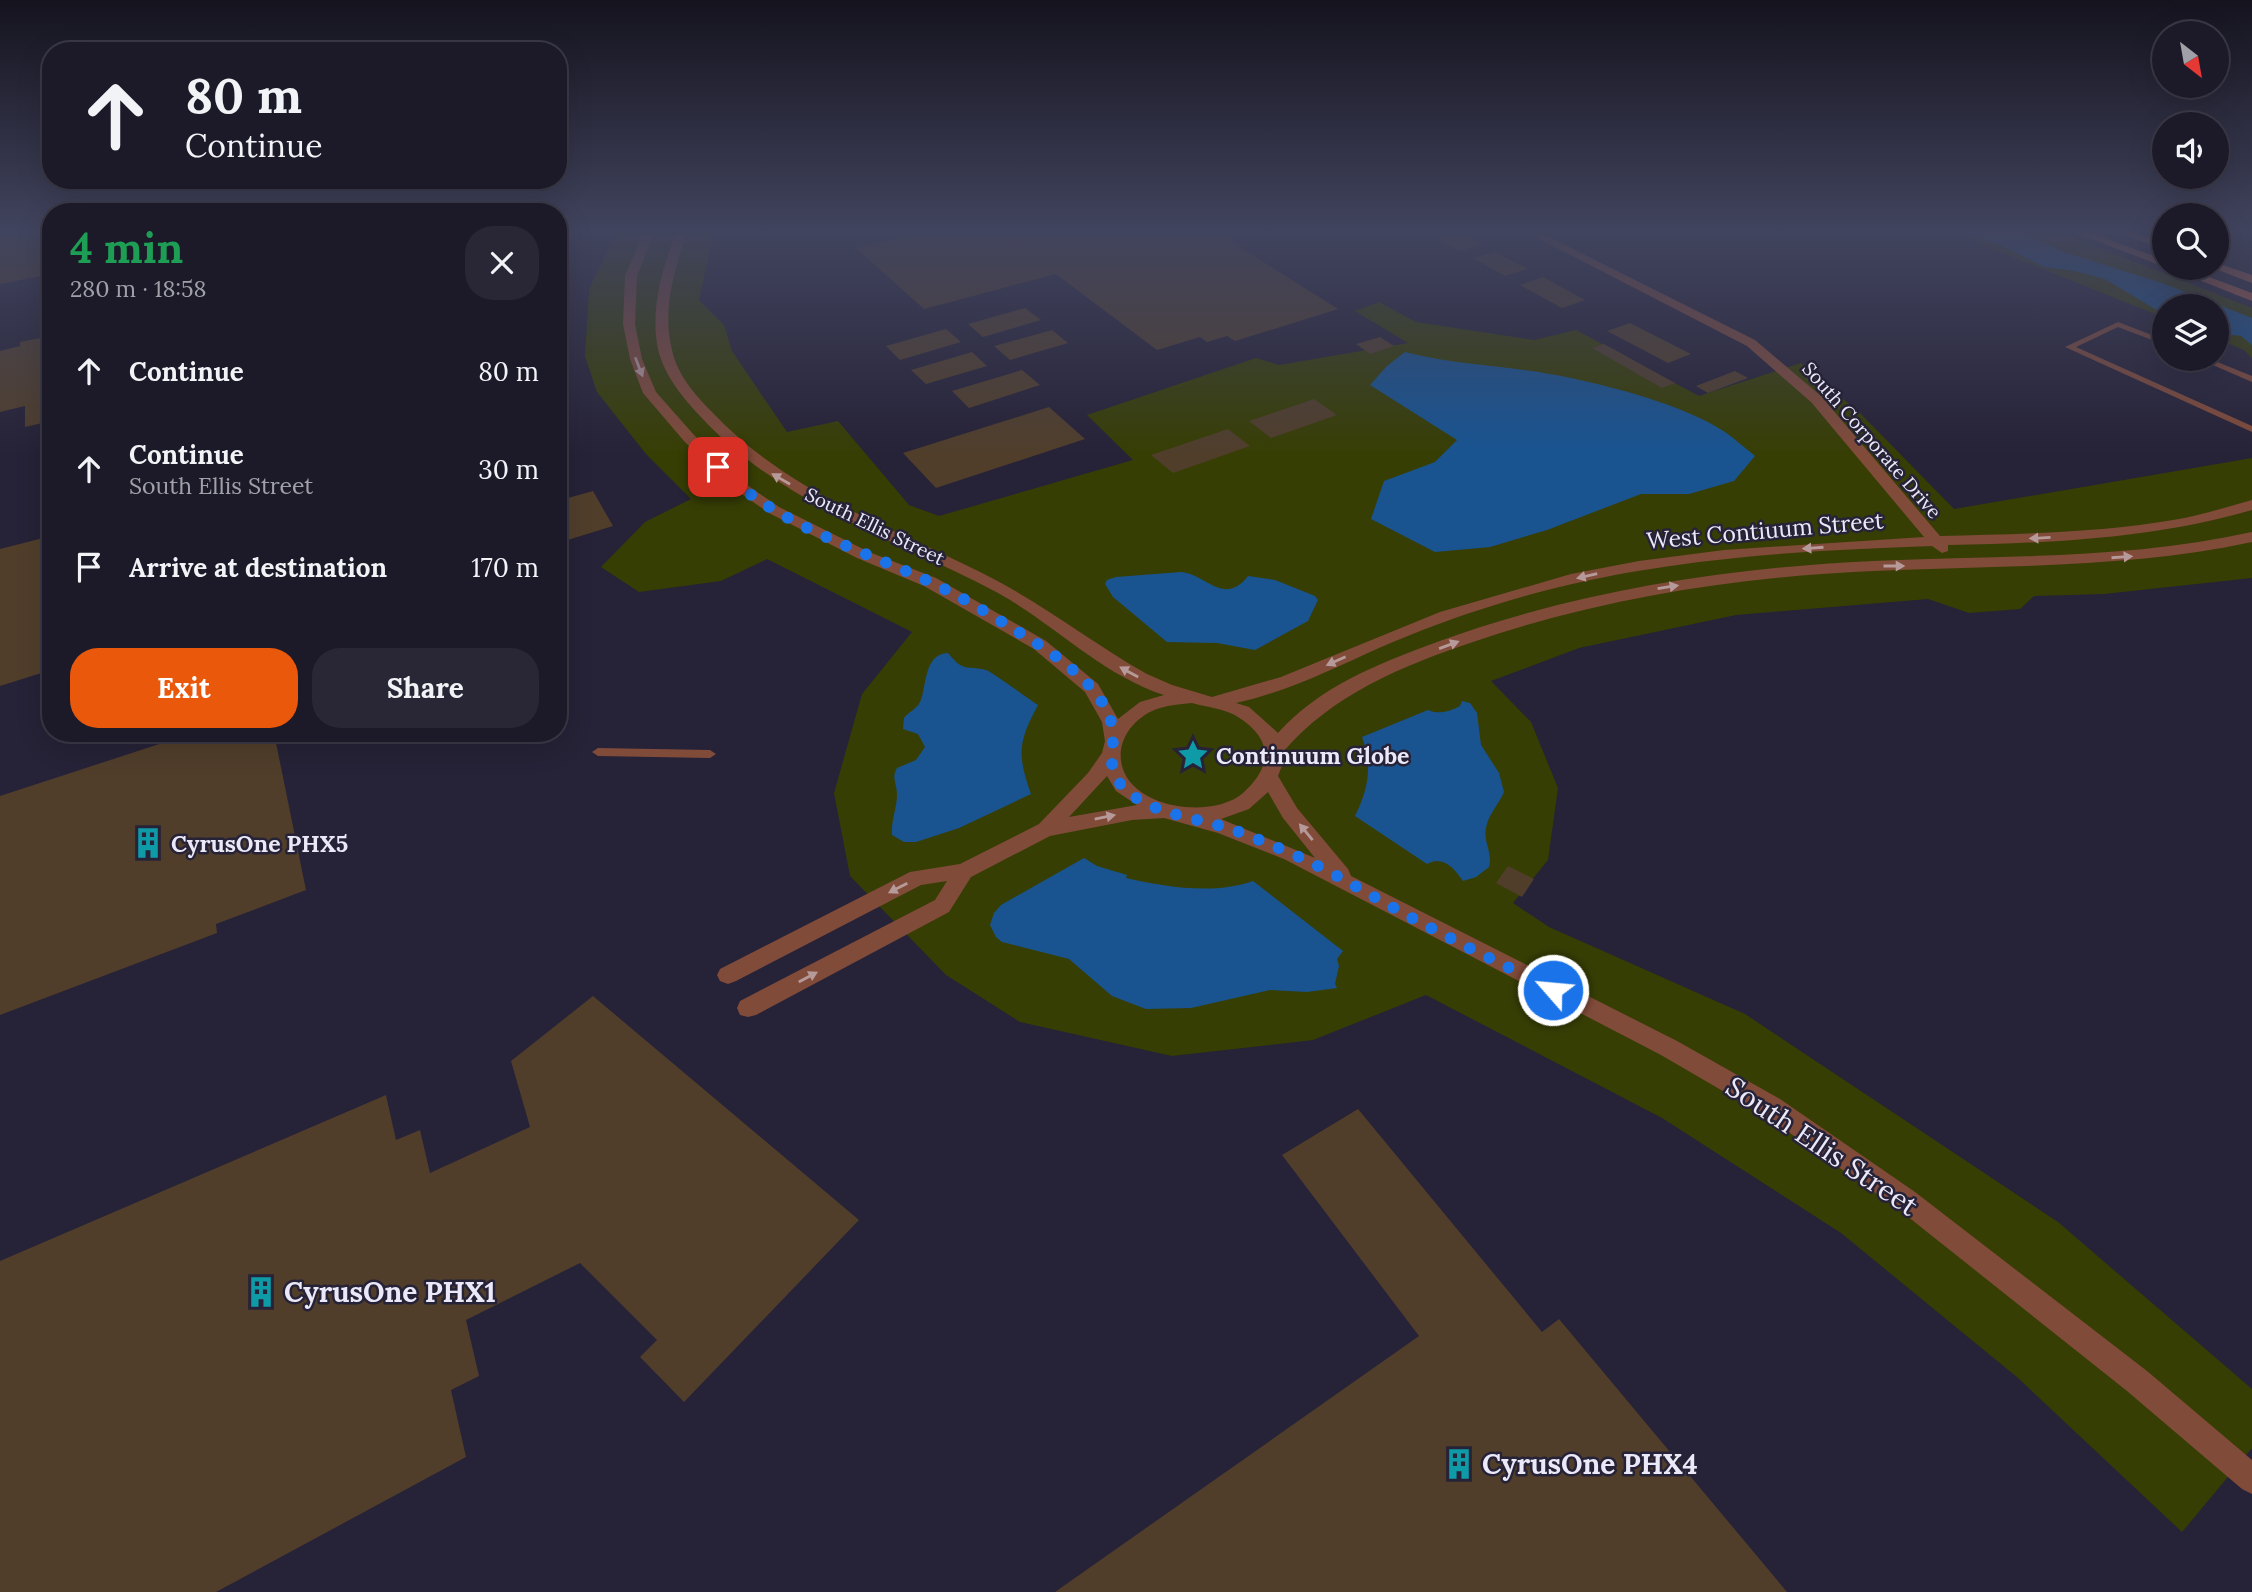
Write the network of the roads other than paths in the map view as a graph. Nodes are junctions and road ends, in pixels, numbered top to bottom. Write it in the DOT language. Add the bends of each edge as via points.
graph roads {
  1 [pos="630,305"];
  2 [pos="662,305"];
  3 [pos="1676,305"];
  4 [pos="2152,338"];
  5 [pos="2229,370"];
  6 [pos="2252,379"];
  7 [pos="2252,429"];
  8 [pos="2252,505"];
  9 [pos="2252,537"];
  10 [pos="1936,541"];
  11 [pos="1955,566"];
  12 [pos="1192,697"];
  13 [pos="1218,701"];
  14 [pos="1111,748"];
  15 [pos="1275,749"];
  16 [pos="598,752"];
  17 [pos="710,754"];
  18 [pos="1271,780"];
  19 [pos="1172,813"];
  20 [pos="1046,829"];
  21 [pos="964,871"];
  22 [pos="1346,881"];
  23 [pos="728,975"];
  24 [pos="748,1009"];
  25 [pos="2252,1479"];
  1 -- 14 [label="street, South Ellis Street, one-way" via="636,359 650,393 732,481 774,510 863,555 930,582 1040,645 1093,688 1111,722"];
  12 -- 2 [label="street, South Ellis Street, one-way" via="1164,690 1121,667 1029,603 965,568 842,514 770,472 708,418 680,383 666,353"];
  3 -- 10 [label="street, South Corporate Drive" via="1751,343 1789,373"];
  4 -- 7 [label="lane" via="2118,324 2068,347"];
  5 -- 6 [label="lane"];
  8 -- 10 [label="street, West Contiuum Street, one-way" via="2129,532"];
  11 -- 9 [label="street, West Contiuum Street, one-way" via="2147,555"];
  10 -- 11 [label="street, South Corporate Drive"];
  10 -- 13 [label="street, West Contiuum Street, one-way" via="1706,555 1595,574 1498,598 1399,633 1263,691"];
  15 -- 11 [label="street, West Contiuum Street, one-way" via="1321,706 1385,670 1485,631 1560,609 1662,587 1792,570"];
  12 -- 13 [label="street"];
  12 -- 14 [label="street" via="1142,708 1124,721"];
  13 -- 15 [label="street" via="1256,719"];
  14 -- 19 [label="street" via="1114,775 1125,790 1143,803"];
  14 -- 20 [label="street" via="1095,778"];
  15 -- 18 [label="street"];
  16 -- 17 [label="lane"];
  18 -- 19 [label="street" via="1256,797 1234,809 1208,815"];
  22 -- 18 [label="street, South Ellis Street, one-way" via="1290,813"];
  20 -- 19 [label="street, one-way" via="1132,813"];
  19 -- 22 [label="street, South Ellis Street" via="1291,853"];
  20 -- 21 [label="street"];
  21 -- 23 [label="street, one-way" via="917,878"];
  24 -- 21 [label="street, one-way" via="942,906"];
  22 -- 25 [label="street, South Ellis Street" via="1669,1048 1772,1107 1906,1200 2137,1381"];
}
